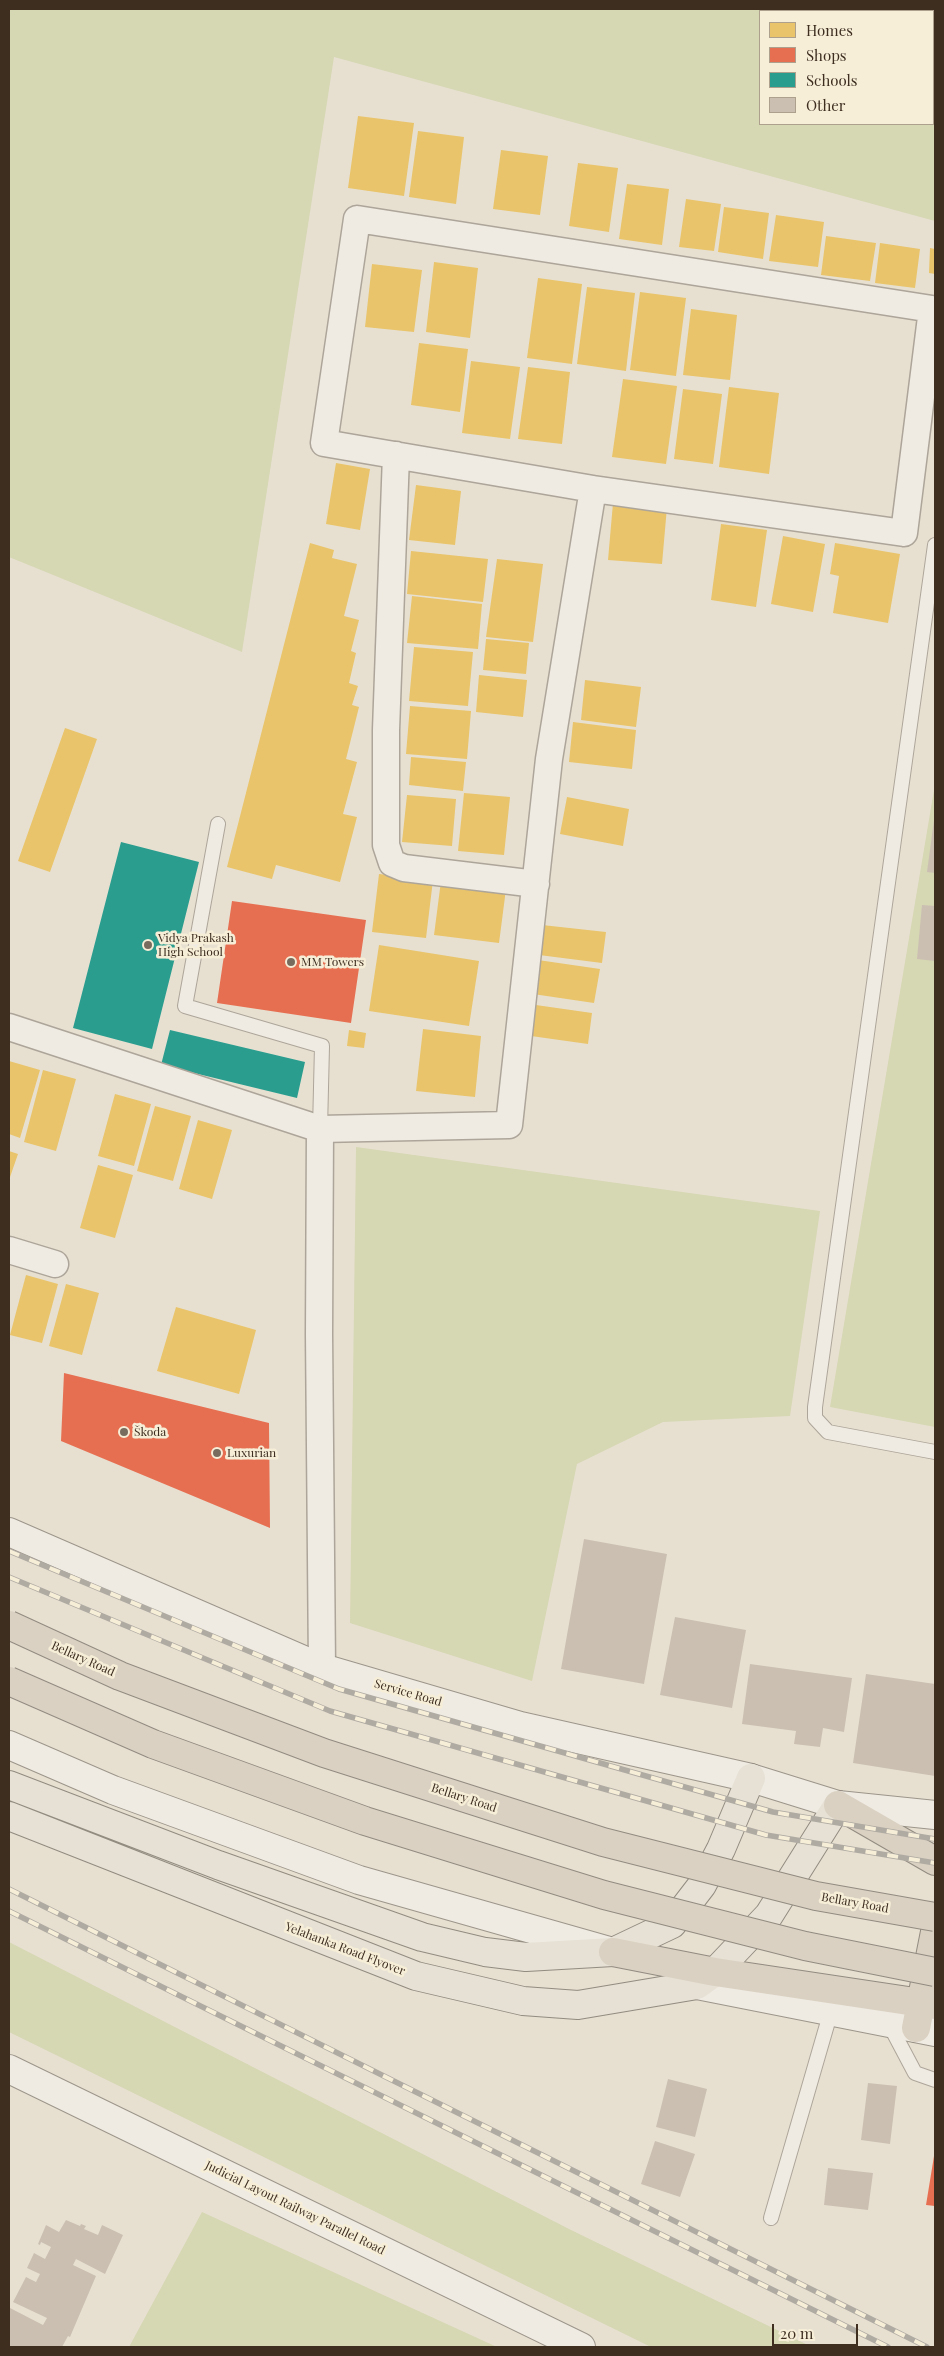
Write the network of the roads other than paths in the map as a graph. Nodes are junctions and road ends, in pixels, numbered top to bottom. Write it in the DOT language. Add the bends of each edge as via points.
graph roads {
  1 [pos="396,456"];
  2 [pos="593,489"];
  3 [pos="935,545"];
  4 [pos="218,824"];
  5 [pos="536,884"];
  6 [pos="9,1027"];
  7 [pos="320,1129"];
  8 [pos="9,1250"];
  9 [pos="55,1264"];
  10 [pos="935,1452"];
  11 [pos="9,1532"];
  12 [pos="9,1625"];
  13 [pos="322,1668"];
  14 [pos="9,1681"];
  15 [pos="9,1744"];
  16 [pos="751,1778"];
  17 [pos="9,1785"];
  18 [pos="838,1805"];
  19 [pos="935,1815"];
  20 [pos="9,1816"];
  21 [pos="935,1861"];
  22 [pos="935,1917"];
  23 [pos="935,1932"];
  24 [pos="613,1952"];
  25 [pos="935,1972"];
  26 [pos="706,1979"];
  27 [pos="831,2011"];
  28 [pos="926,2017"];
  29 [pos="888,2022"];
  30 [pos="9,2069"];
  31 [pos="935,2080"];
  32 [pos="771,2218"];
  33 [pos="581,2347"];
  1 -- 2 [label="street"];
  1 -- 2 [label="street" via="324,443 357,219 932,309 904,533"];
  1 -- 5 [label="street" via="386,730 386,845 392,864"];
  2 -- 5 [label="street" via="549,758"];
  3 -- 10 [label="lane" via="815,1407 815,1418 828,1432"];
  4 -- 7 [label="lane" via="185,1006 322,1046"];
  5 -- 7 [label="street" via="509,1126"];
  6 -- 7 [label="street"];
  7 -- 13 [label="street"];
  8 -- 9 [label="street"];
  11 -- 13 [label="main road, Service Road"];
  12 -- 22 [label="highway, Bellary Road, bridge" via="120,1676 324,1753 603,1842 816,1896"];
  13 -- 16 [label="main road, Service Road" via="520,1726"];
  14 -- 25 [label="highway, bridge" via="153,1744 365,1821 622,1900 805,1946"];
  15 -- 24 [label="main road" via="113,1790 359,1880"];
  16 -- 18 [label="main road, Service Road"];
  16 -- 24 [label="main road" via="702,1885 672,1924"];
  17 -- 24 [label="main road" via="218,1865 422,1937 485,1952 526,1957"];
  18 -- 19 [label="main road, Service Road"];
  18 -- 21 [label="highway"];
  18 -- 26 [label="main road" via="769,1915"];
  20 -- 26 [label="main road, Yelahanka Road Flyover" via="416,1976 523,2001 578,2004"];
  23 -- 28 [label="highway"];
  24 -- 26 [label="highway"];
  26 -- 27 [label="main road"];
  26 -- 28 [label="highway"];
  27 -- 29 [label="main road"];
  27 -- 32 [label="lane"];
  28 -- 29 [label="main road"];
  29 -- 31 [label="lane" via="915,2073"];
  30 -- 33 [label="main road, Judicial Layout Railway Parallel Road"];
}
